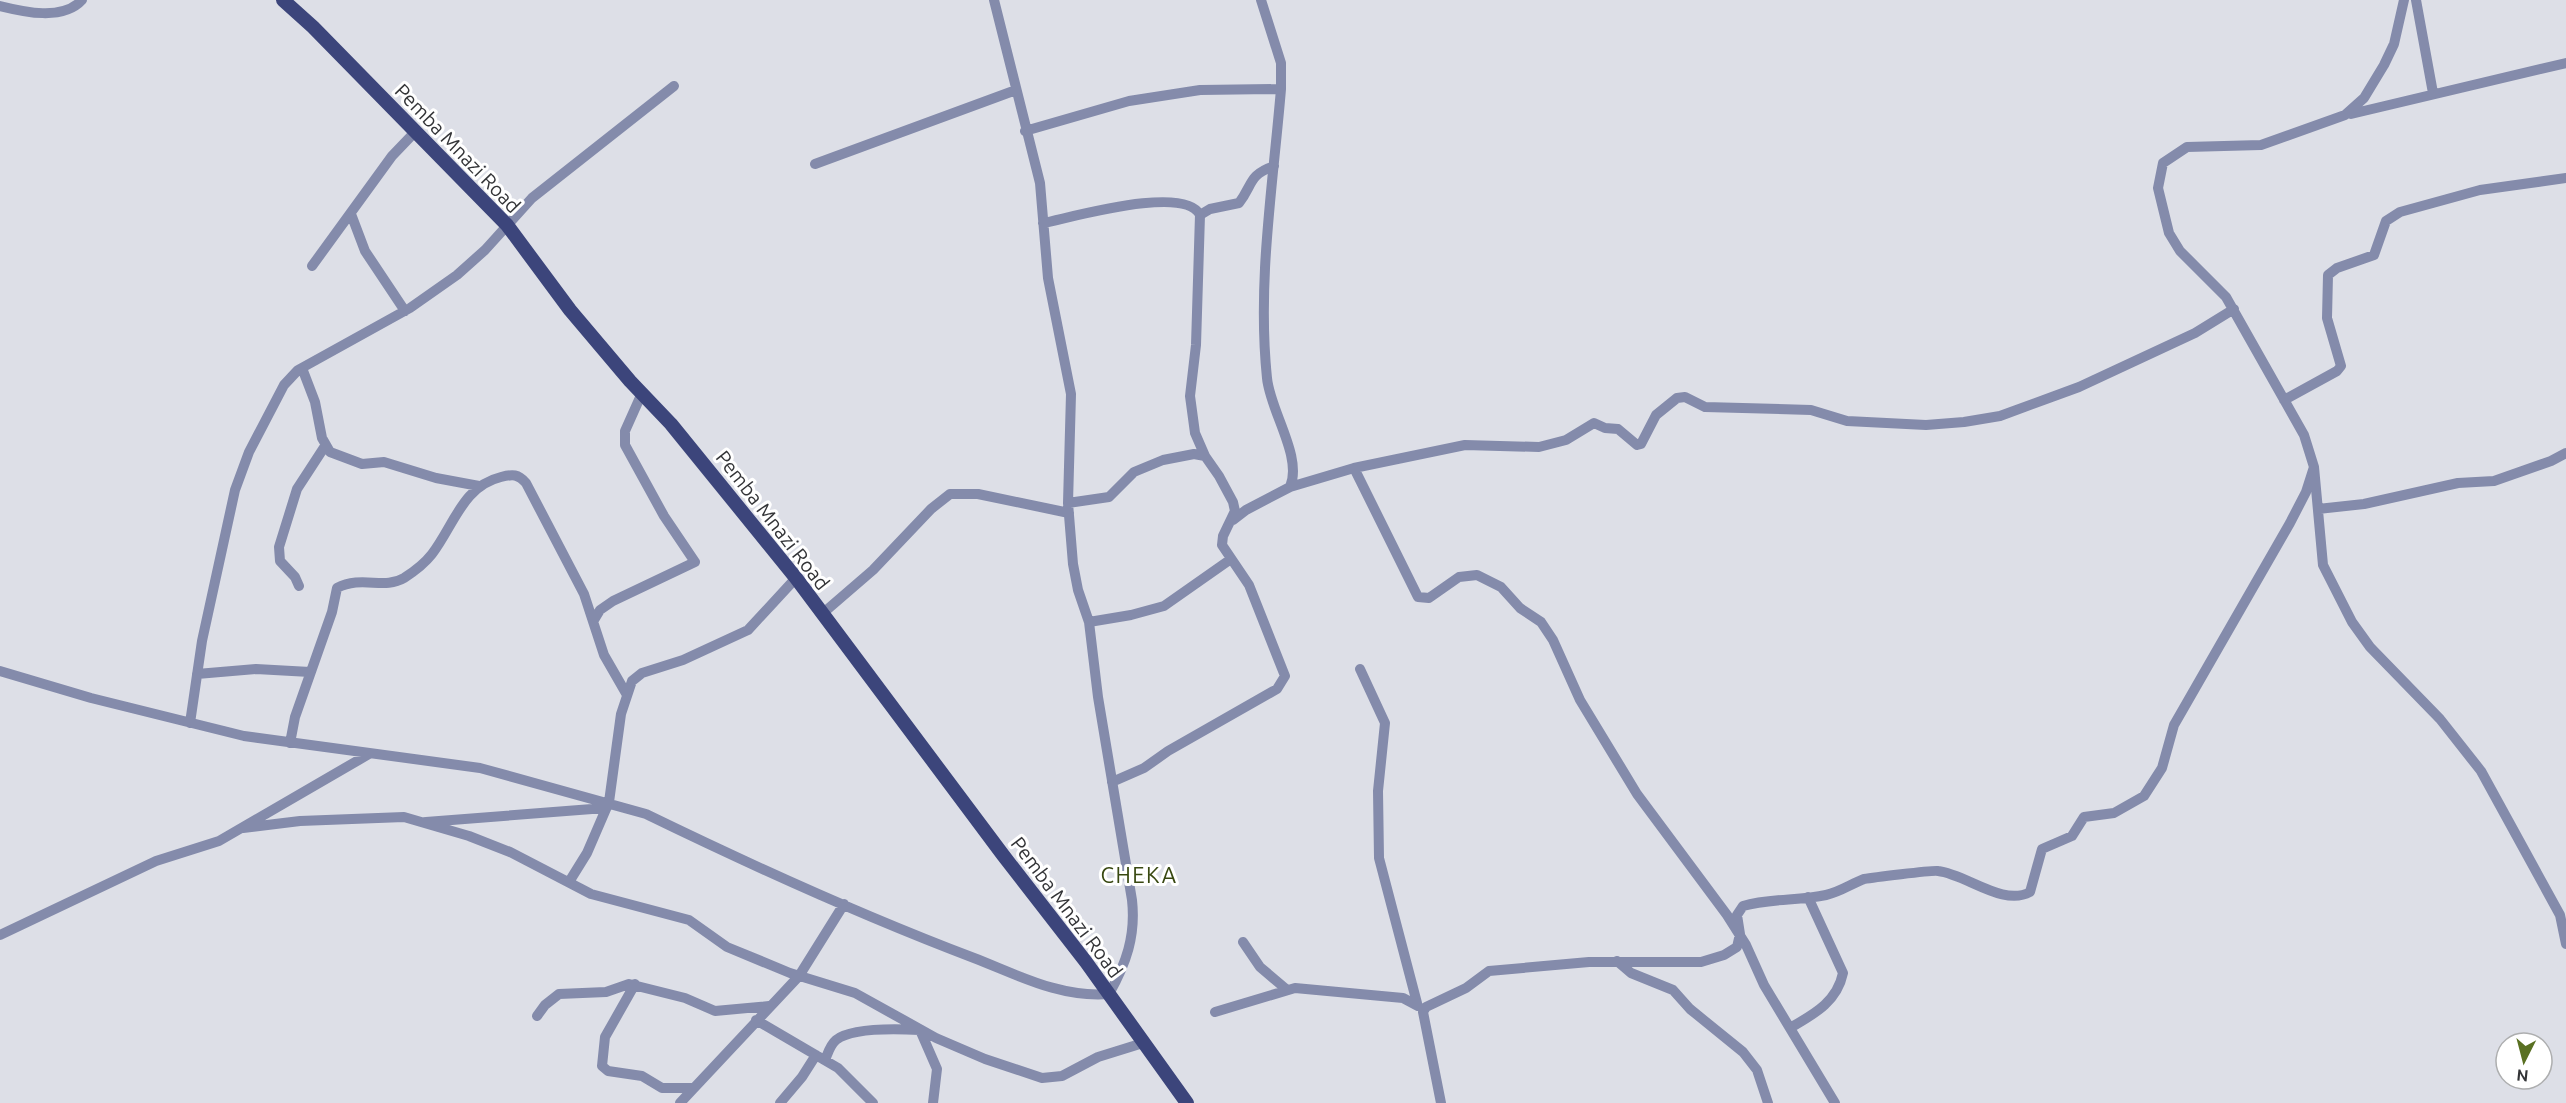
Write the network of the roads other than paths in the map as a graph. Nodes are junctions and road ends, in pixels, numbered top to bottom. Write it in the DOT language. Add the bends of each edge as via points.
graph roads {
  1 [pos="82,0"];
  2 [pos="283,0"];
  3 [pos="994,0"];
  4 [pos="1261,0"];
  5 [pos="2404,0"];
  6 [pos="2416,0"];
  7 [pos="0,6"];
  8 [pos="2566,63"];
  9 [pos="674,86"];
  10 [pos="1281,89"];
  11 [pos="1016,90"];
  12 [pos="2433,93"];
  13 [pos="2345,116"];
  14 [pos="1025,131"];
  15 [pos="415,132"];
  16 [pos="815,164"];
  17 [pos="1274,166"];
  18 [pos="2566,178"];
  19 [pos="351,214"];
  20 [pos="1200,215"];
  21 [pos="1043,223"];
  22 [pos="507,225"];
  23 [pos="312,266"];
  24 [pos="2234,309"];
  25 [pos="405,310"];
  26 [pos="302,368"];
  27 [pos="642,393"];
  28 [pos="2284,400"];
  29 [pos="325,446"];
  30 [pos="2566,453"];
  31 [pos="1205,456"];
  32 [pos="2314,467"];
  33 [pos="1354,468"];
  34 [pos="479,486"];
  35 [pos="1290,487"];
  36 [pos="1068,508"];
  37 [pos="2318,509"];
  38 [pos="1233,520"];
  39 [pos="1231,559"];
  40 [pos="796,578"];
  41 [pos="299,586"];
  42 [pos="822,614"];
  43 [pos="594,620"];
  44 [pos="1089,622"];
  45 [pos="1360,669"];
  46 [pos="0,671"];
  47 [pos="310,672"];
  48 [pos="197,674"];
  49 [pos="627,695"];
  50 [pos="190,723"];
  51 [pos="290,743"];
  52 [pos="370,754"];
  53 [pos="1112,782"];
  54 [pos="607,805"];
  55 [pos="422,822"];
  56 [pos="243,828"];
  57 [pos="569,882"];
  58 [pos="1808,897"];
  59 [pos="844,904"];
  60 [pos="2563,913"];
  61 [pos="1740,934"];
  62 [pos="0,935"];
  63 [pos="1243,942"];
  64 [pos="2566,944"];
  65 [pos="1617,961"];
  66 [pos="799,976"];
  67 [pos="635,984"];
  68 [pos="1286,989"];
  69 [pos="1109,994"];
  70 [pos="769,1006"];
  71 [pos="1420,1008"];
  72 [pos="1215,1012"];
  73 [pos="537,1017"];
  74 [pos="756,1020"];
  75 [pos="1790,1028"];
  76 [pos="920,1030"];
  77 [pos="1143,1043"];
  78 [pos="820,1058"];
  79 [pos="692,1088"];
  80 [pos="680,1103"];
  81 [pos="780,1103"];
  82 [pos="873,1103"];
  83 [pos="933,1103"];
  84 [pos="1187,1103"];
  85 [pos="1441,1103"];
  86 [pos="1768,1103"];
  87 [pos="1835,1103"];
  1 -- 7 [label="street" via="69,10 55,12"];
  2 -- 15 [label="main road, Pemba Mnazi Road"];
  3 -- 11 [label="street"];
  4 -- 10 [label="street" via="1281,63"];
  5 -- 13 [label="street" via="2394,44 2384,65 2364,98"];
  6 -- 12 [label="street"];
  8 -- 12 [label="street"];
  9 -- 22 [label="street" via="563,171"];
  10 -- 14 [label="street" via="1200,90 1129,101"];
  10 -- 17 [label="street"];
  11 -- 14 [label="street"];
  11 -- 16 [label="street"];
  12 -- 13 [label="street"];
  13 -- 24 [label="street" via="2261,145 2187,147 2163,163 2158,189 2169,233 2180,251"];
  14 -- 21 [label="street" via="1040,183"];
  15 -- 19 [label="street" via="392,156"];
  15 -- 22 [label="main road, Pemba Mnazi Road"];
  17 -- 20 [label="street" via="1250,180 1239,203"];
  17 -- 35 [label="street" via="1264,259 1264,347 1274,411 1294,465"];
  18 -- 28 [label="street" via="2480,190 2389,218 2374,255 2328,275 2327,318 2341,366"];
  19 -- 23 [label="street"];
  19 -- 25 [label="street" via="365,251"];
  20 -- 21 [label="street" via="1195,208 1183,205 1135,203"];
  20 -- 31 [label="street" via="1196,345 1190,396 1195,433"];
  21 -- 36 [label="street" via="1048,278 1071,394"];
  22 -- 25 [label="street" via="457,275"];
  22 -- 27 [label="main road, Pemba Mnazi Road" via="570,310"];
  24 -- 28 [label="street"];
  24 -- 33 [label="street" via="2195,333 2079,387 2000,416 1926,425 1847,421 1811,410 1705,407 1685,397 1677,398 1656,415 1637,446 1618,429 1594,423 1566,440 1539,447 1465,446"];
  25 -- 26 [label="street"];
  26 -- 29 [label="street"];
  26 -- 48 [label="street" via="284,385 249,452 236,490"];
  27 -- 40 [label="main road, Pemba Mnazi Road"];
  27 -- 43 [label="street" via="626,431 625,445 695,561 692,566 613,601"];
  28 -- 32 [label="street" via="2304,435"];
  29 -- 34 [label="street" via="339,457 362,464 384,462"];
  29 -- 41 [label="street" via="297,489 279,547 280,561"];
  30 -- 37 [label="street" via="2494,481 2458,483 2364,504"];
  31 -- 36 [label="street" via="1194,454 1163,460 1134,472 1109,497"];
  31 -- 38 [label="street" via="1233,502"];
  32 -- 37 [label="street"];
  32 -- 58 [label="street" via="2290,523 2174,725 2162,768 2142,799 2114,813 2084,817 2072,836 2042,849 2032,889 2027,894 1994,893 1974,881 1929,871 1865,879 1842,891"];
  33 -- 35 [label="street"];
  33 -- 61 [label="street" via="1418,597 1429,598 1460,577 1477,575 1501,587 1520,608 1541,622 1553,639 1580,700 1637,794"];
  34 -- 43 [label="street" via="513,475 526,483"];
  34 -- 47 [label="street" via="431,555 412,573 392,583 359,580 337,588"];
  35 -- 38 [label="street"];
  36 -- 42 [label="street" via="978,494 950,494"];
  36 -- 44 [label="street" via="1075,578"];
  37 -- 60 [label="street" via="2323,565 2352,622 2481,771"];
  38 -- 39 [label="street" via="1222,544"];
  39 -- 44 [label="street" via="1164,606"];
  39 -- 53 [label="street" via="1249,585 1285,676 1283,682 1144,768"];
  40 -- 42 [label="main road, Pemba Mnazi Road"];
  40 -- 49 [label="street" via="748,630 636,677"];
  42 -- 69 [label="main road, Pemba Mnazi Road"];
  43 -- 49 [label="street" via="604,655"];
  44 -- 53 [label="street"];
  45 -- 71 [label="street" via="1385,723 1377,791 1379,858"];
  46 -- 50 [label="street"];
  47 -- 48 [label="street" via="256,669"];
  47 -- 51 [label="street"];
  48 -- 50 [label="street"];
  49 -- 54 [label="street"];
  50 -- 51 [label="street"];
  51 -- 52 [label="street"];
  52 -- 54 [label="street" via="480,768"];
  52 -- 56 [label="street"];
  53 -- 69 [label="street" via="1134,918 1129,950"];
  54 -- 55 [label="street"];
  54 -- 57 [label="street"];
  54 -- 59 [label="street" via="646,814"];
  55 -- 56 [label="street" via="386,817"];
  55 -- 57 [label="street" via="495,844"];
  56 -- 62 [label="street" via="219,841 156,861"];
  57 -- 66 [label="street" via="591,894 689,920 727,947"];
  58 -- 61 [label="street" via="1743,906 1737,915"];
  58 -- 75 [label="street" via="1843,973 1829,1002"];
  59 -- 66 [label="street"];
  59 -- 69 [label="street" via="900,930 1059,991 1084,996"];
  60 -- 64 [label="street"];
  61 -- 65 [label="street" via="1735,949 1701,962"];
  61 -- 75 [label="street"];
  63 -- 68 [label="street" via="1260,967"];
  65 -- 71 [label="street" via="1489,971 1466,988"];
  65 -- 86 [label="street" via="1631,973 1673,990 1743,1052 1757,1070"];
  66 -- 70 [label="street"];
  66 -- 76 [label="street" via="855,993"];
  67 -- 70 [label="street" via="715,1011"];
  67 -- 73 [label="street" via="597,994 565,992 553,998"];
  67 -- 79 [label="street" via="605,1037 602,1066 608,1071 642,1076 662,1088"];
  68 -- 71 [label="street" via="1403,998"];
  68 -- 72 [label="street"];
  69 -- 77 [label="main road, Pemba Mnazi Road"];
  70 -- 74 [label="street"];
  71 -- 85 [label="street"];
  74 -- 78 [label="street"];
  74 -- 79 [label="street"];
  75 -- 87 [label="street"];
  76 -- 77 [label="street" via="997,1064 1052,1079 1098,1057"];
  76 -- 78 [label="street" via="893,1028 843,1036"];
  76 -- 83 [label="street" via="937,1069"];
  77 -- 84 [label="main road, Pemba Mnazi Road"];
  78 -- 81 [label="street"];
  78 -- 82 [label="street" via="847,1075"];
  79 -- 80 [label="street"];
}
